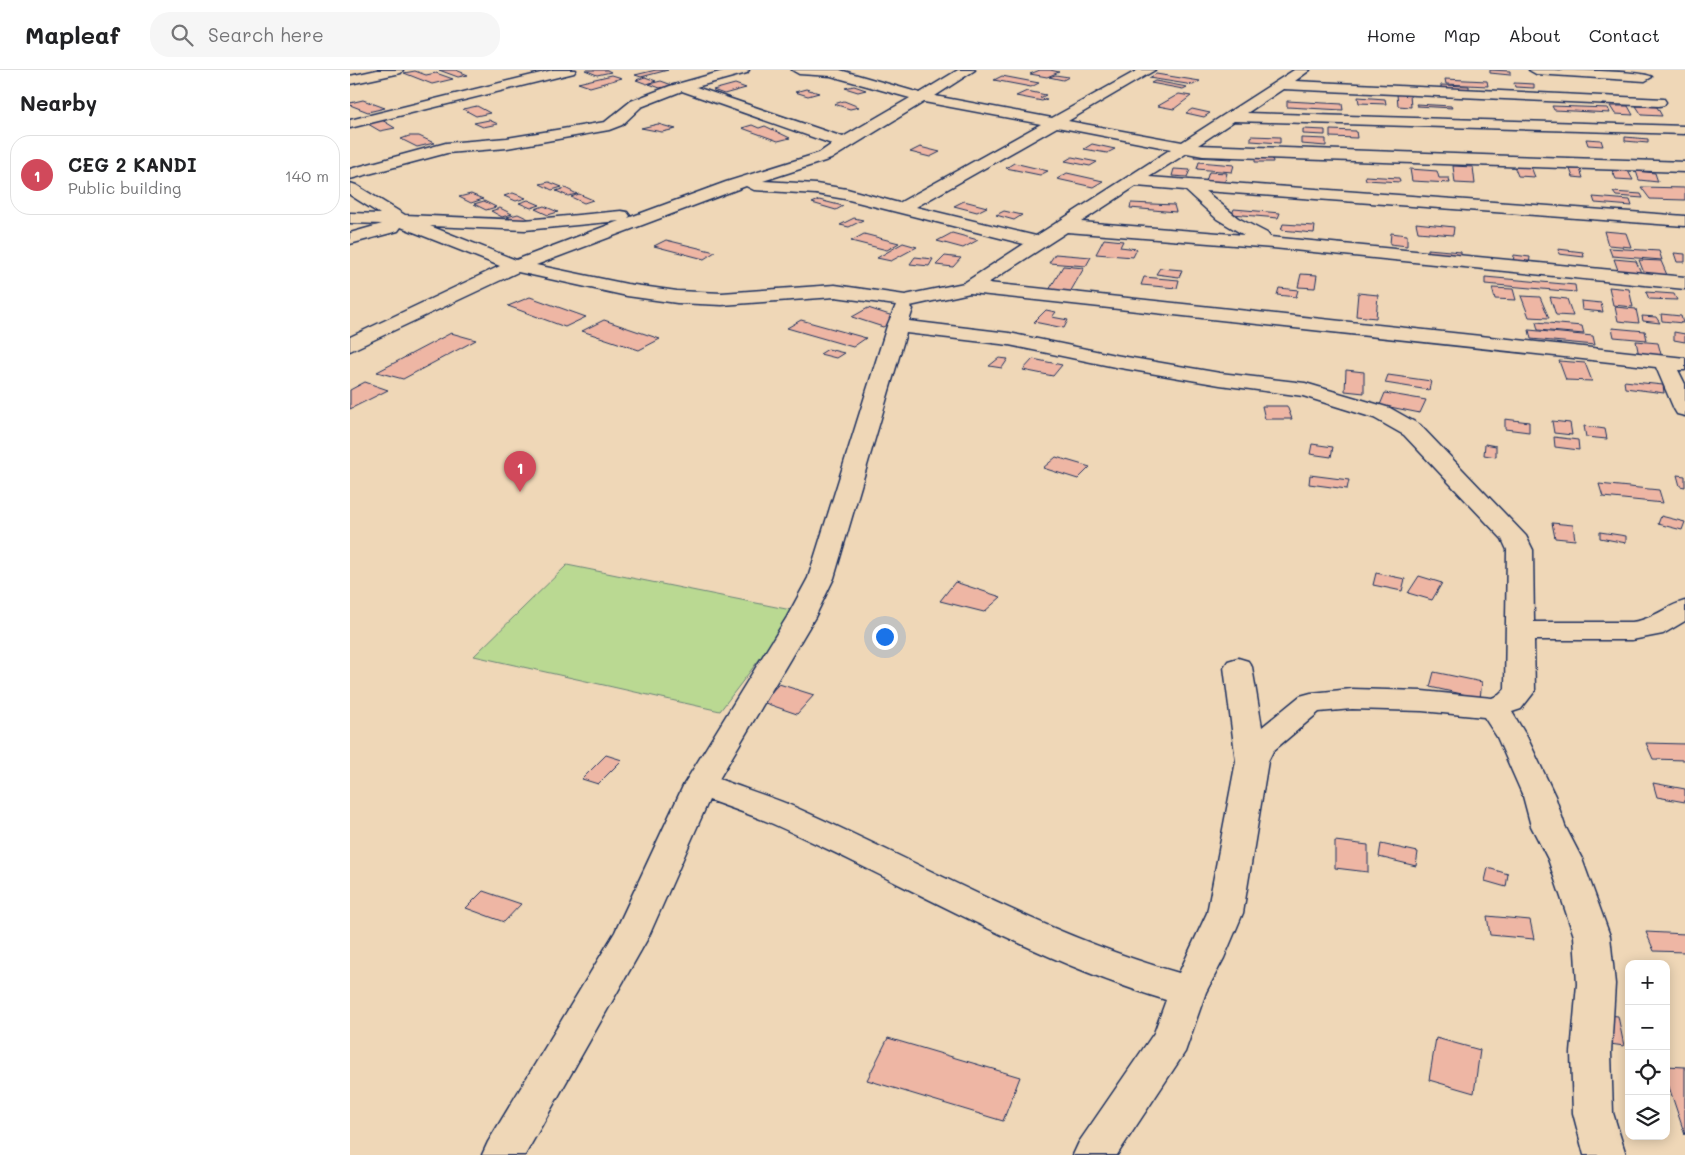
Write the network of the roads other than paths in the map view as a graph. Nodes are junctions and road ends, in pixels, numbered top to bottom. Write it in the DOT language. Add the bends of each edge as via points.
graph roads {
  1 [pos="396,70"];
  2 [pos="569,70"];
  3 [pos="742,70"];
  4 [pos="799,70"];
  5 [pos="968,70"];
  6 [pos="1148,70"];
  7 [pos="1303,70"];
  8 [pos="1536,70"];
  9 [pos="828,71"];
  10 [pos="1642,74"];
  11 [pos="350,80"];
  12 [pos="1281,85"];
  13 [pos="683,87"];
  14 [pos="920,97"];
  15 [pos="1659,102"];
  16 [pos="1230,117"];
  17 [pos="1054,123"];
  18 [pos="350,124"];
  19 [pos="1684,131"];
  20 [pos="844,143"];
  21 [pos="1182,148"];
  22 [pos="825,156"];
  23 [pos="1685,168"];
  24 [pos="350,174"];
  25 [pos="1132,181"];
  26 [pos="732,185"];
  27 [pos="1191,187"];
  28 [pos="350,188"];
  29 [pos="847,194"];
  30 [pos="901,209"];
  31 [pos="655,213"];
  32 [pos="350,218"];
  33 [pos="403,222"];
  34 [pos="1685,222"];
  35 [pos="1063,226"];
  36 [pos="1240,234"];
  37 [pos="350,239"];
  38 [pos="1039,242"];
  39 [pos="516,266"];
  40 [pos="1685,283"];
  41 [pos="970,286"];
  42 [pos="901,314"];
  43 [pos="350,345"];
  44 [pos="1675,363"];
  45 [pos="1685,409"];
  46 [pos="1685,609"];
  47 [pos="1520,631"];
  48 [pos="1238,667"];
  49 [pos="1494,708"];
  50 [pos="1252,761"];
  51 [pos="700,784"];
  52 [pos="1188,991"];
  53 [pos="503,1155"];
  54 [pos="1094,1155"];
  55 [pos="1605,1155"];
  1 -- 11 [label="street"];
  2 -- 18 [label="street"];
  3 -- 13 [label="street"];
  4 -- 9 [label="street"];
  5 -- 14 [label="street"];
  6 -- 17 [label="street"];
  7 -- 12 [label="street"];
  8 -- 10 [label="street"];
  9 -- 14 [label="street"];
  10 -- 15 [label="street"];
  12 -- 15 [label="street"];
  12 -- 16 [label="street"];
  13 -- 20 [label="street"];
  13 -- 24 [label="street" via="634,105 609,126 499,144 446,148"];
  14 -- 17 [label="street"];
  14 -- 20 [label="street"];
  15 -- 19 [label="street"];
  16 -- 19 [label="street"];
  16 -- 21 [label="street"];
  17 -- 21 [label="street"];
  17 -- 30 [label="street"];
  20 -- 22 [label="street"];
  21 -- 23 [label="street"];
  21 -- 25 [label="street"];
  22 -- 26 [label="street"];
  22 -- 29 [label="street" via="822,174"];
  25 -- 27 [label="street"];
  25 -- 35 [label="street"];
  26 -- 29 [label="street" via="800,187"];
  26 -- 31 [label="street"];
  27 -- 34 [label="street"];
  27 -- 36 [label="street"];
  28 -- 33 [label="street"];
  29 -- 30 [label="street"];
  30 -- 38 [label="street"];
  31 -- 33 [label="street" via="525,225"];
  31 -- 39 [label="street"];
  32 -- 33 [label="street"];
  33 -- 37 [label="street"];
  33 -- 39 [label="street"];
  35 -- 36 [label="street"];
  35 -- 38 [label="street"];
  36 -- 40 [label="street" via="1273,244"];
  38 -- 41 [label="street"];
  39 -- 42 [label="street" via="676,297 722,299 835,291 862,293"];
  39 -- 43 [label="street"];
  41 -- 42 [label="street"];
  41 -- 44 [label="street"];
  42 -- 47 [label="street" via="1115,362 1305,390 1399,421 1412,430 1513,536 1520,550"];
  42 -- 51 [label="street" via="821,578 802,617"];
  44 -- 45 [label="street"];
  46 -- 47 [label="street" via="1654,628 1632,631"];
  47 -- 49 [label="street" via="1520,691 1510,702"];
  48 -- 50 [label="street"];
  49 -- 50 [label="street" via="1352,699 1311,703 1262,744"];
  49 -- 55 [label="street" via="1512,737 1539,796 1592,936 1596,984 1591,1053 1593,1113"];
  50 -- 52 [label="street" via="1225,912"];
  51 -- 52 [label="street" via="784,816 1042,939"];
  51 -- 53 [label="street" via="630,938"];
  52 -- 54 [label="street" via="1171,1040"];
}
